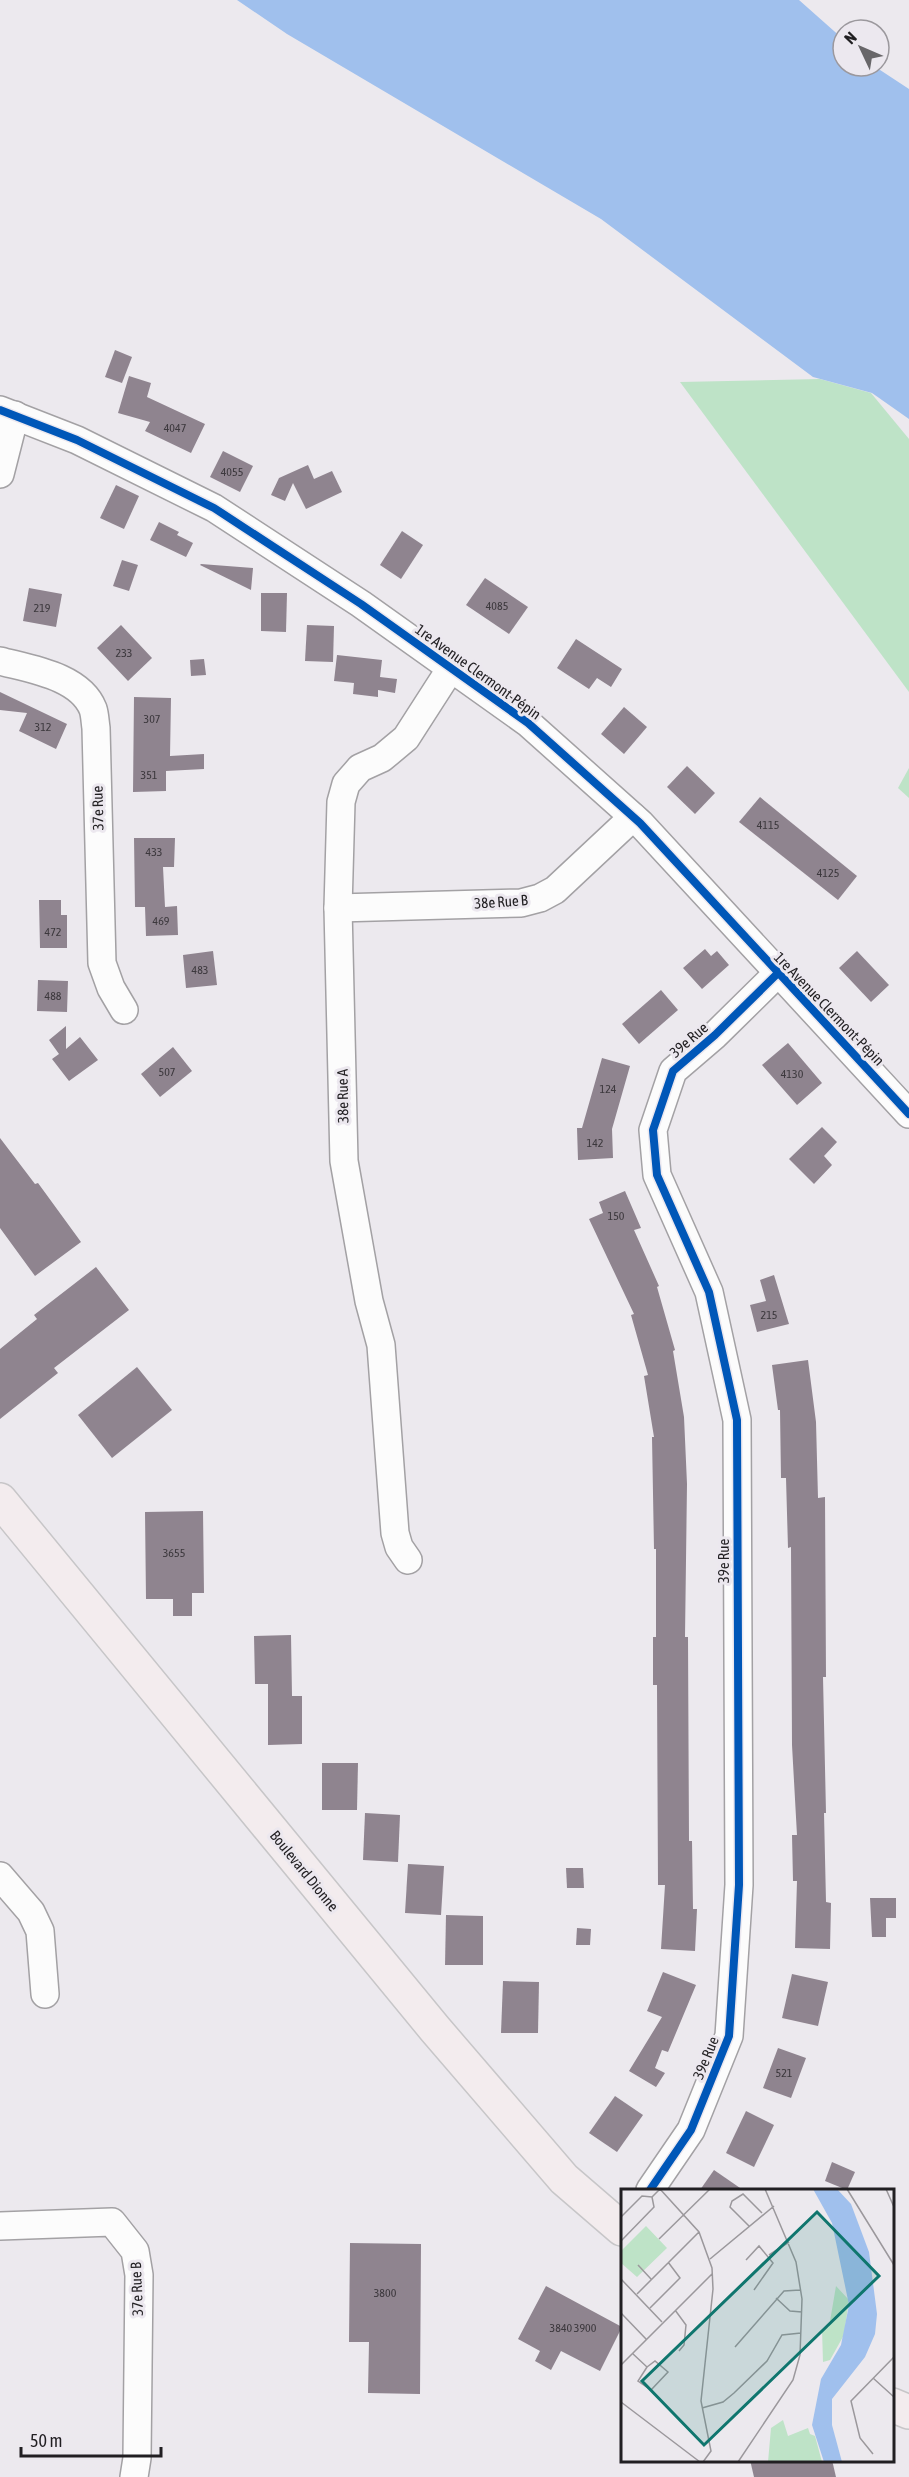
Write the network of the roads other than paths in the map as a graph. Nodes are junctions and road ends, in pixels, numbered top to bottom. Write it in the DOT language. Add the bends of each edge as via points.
graph roads {
  1 [pos="8,412"];
  2 [pos="0,474"];
  3 [pos="0,660"];
  4 [pos="451,668"];
  5 [pos="633,817"];
  6 [pos="338,908"];
  7 [pos="777,974"];
  8 [pos="124,1010"];
  9 [pos="909,1114"];
  10 [pos="0,1500"];
  11 [pos="408,1560"];
  12 [pos="0,1876"];
  13 [pos="45,1994"];
  14 [pos="651,2189"];
  15 [pos="0,2226"];
  16 [pos="621,2228"];
  17 [pos="894,2405"];
  18 [pos="909,2412"];
  19 [pos="134,2477"];
  1 -- 2 [label="street"];
  1 -- 4 [label="street, 1re Avenue Clermont-Pépin" via="87,445 214,508 362,604"];
  3 -- 8 [label="street, 37e Rue" via="63,680 82,693 93,709 102,963"];
  4 -- 5 [label="street, 1re Avenue Clermont-Pépin" via="528,723"];
  4 -- 6 [label="street, 38e Rue A" via="406,738 382,758 360,768 346,784 341,801"];
  5 -- 6 [label="street, 38e Rue B" via="555,890 540,898 521,903"];
  5 -- 7 [label="street, 1re Avenue Clermont-Pépin"];
  6 -- 11 [label="street, 38e Rue A" via="344,1161 369,1301 381,1345 395,1533"];
  7 -- 9 [label="street, 1re Avenue Clermont-Pépin"];
  7 -- 14 [label="street, 39e Rue" via="673,1071 653,1130 657,1175 709,1292 737,1420 739,1885 729,2036 691,2130"];
  10 -- 16 [label="main road, Boulevard Dionne" via="435,2030 564,2180"];
  12 -- 13 [label="street" via="31,1912 40,1931"];
  15 -- 19 [label="street, 37e Rue B" via="112,2222 135,2251 139,2275"];
  17 -- 18 [label="main road"];
}
